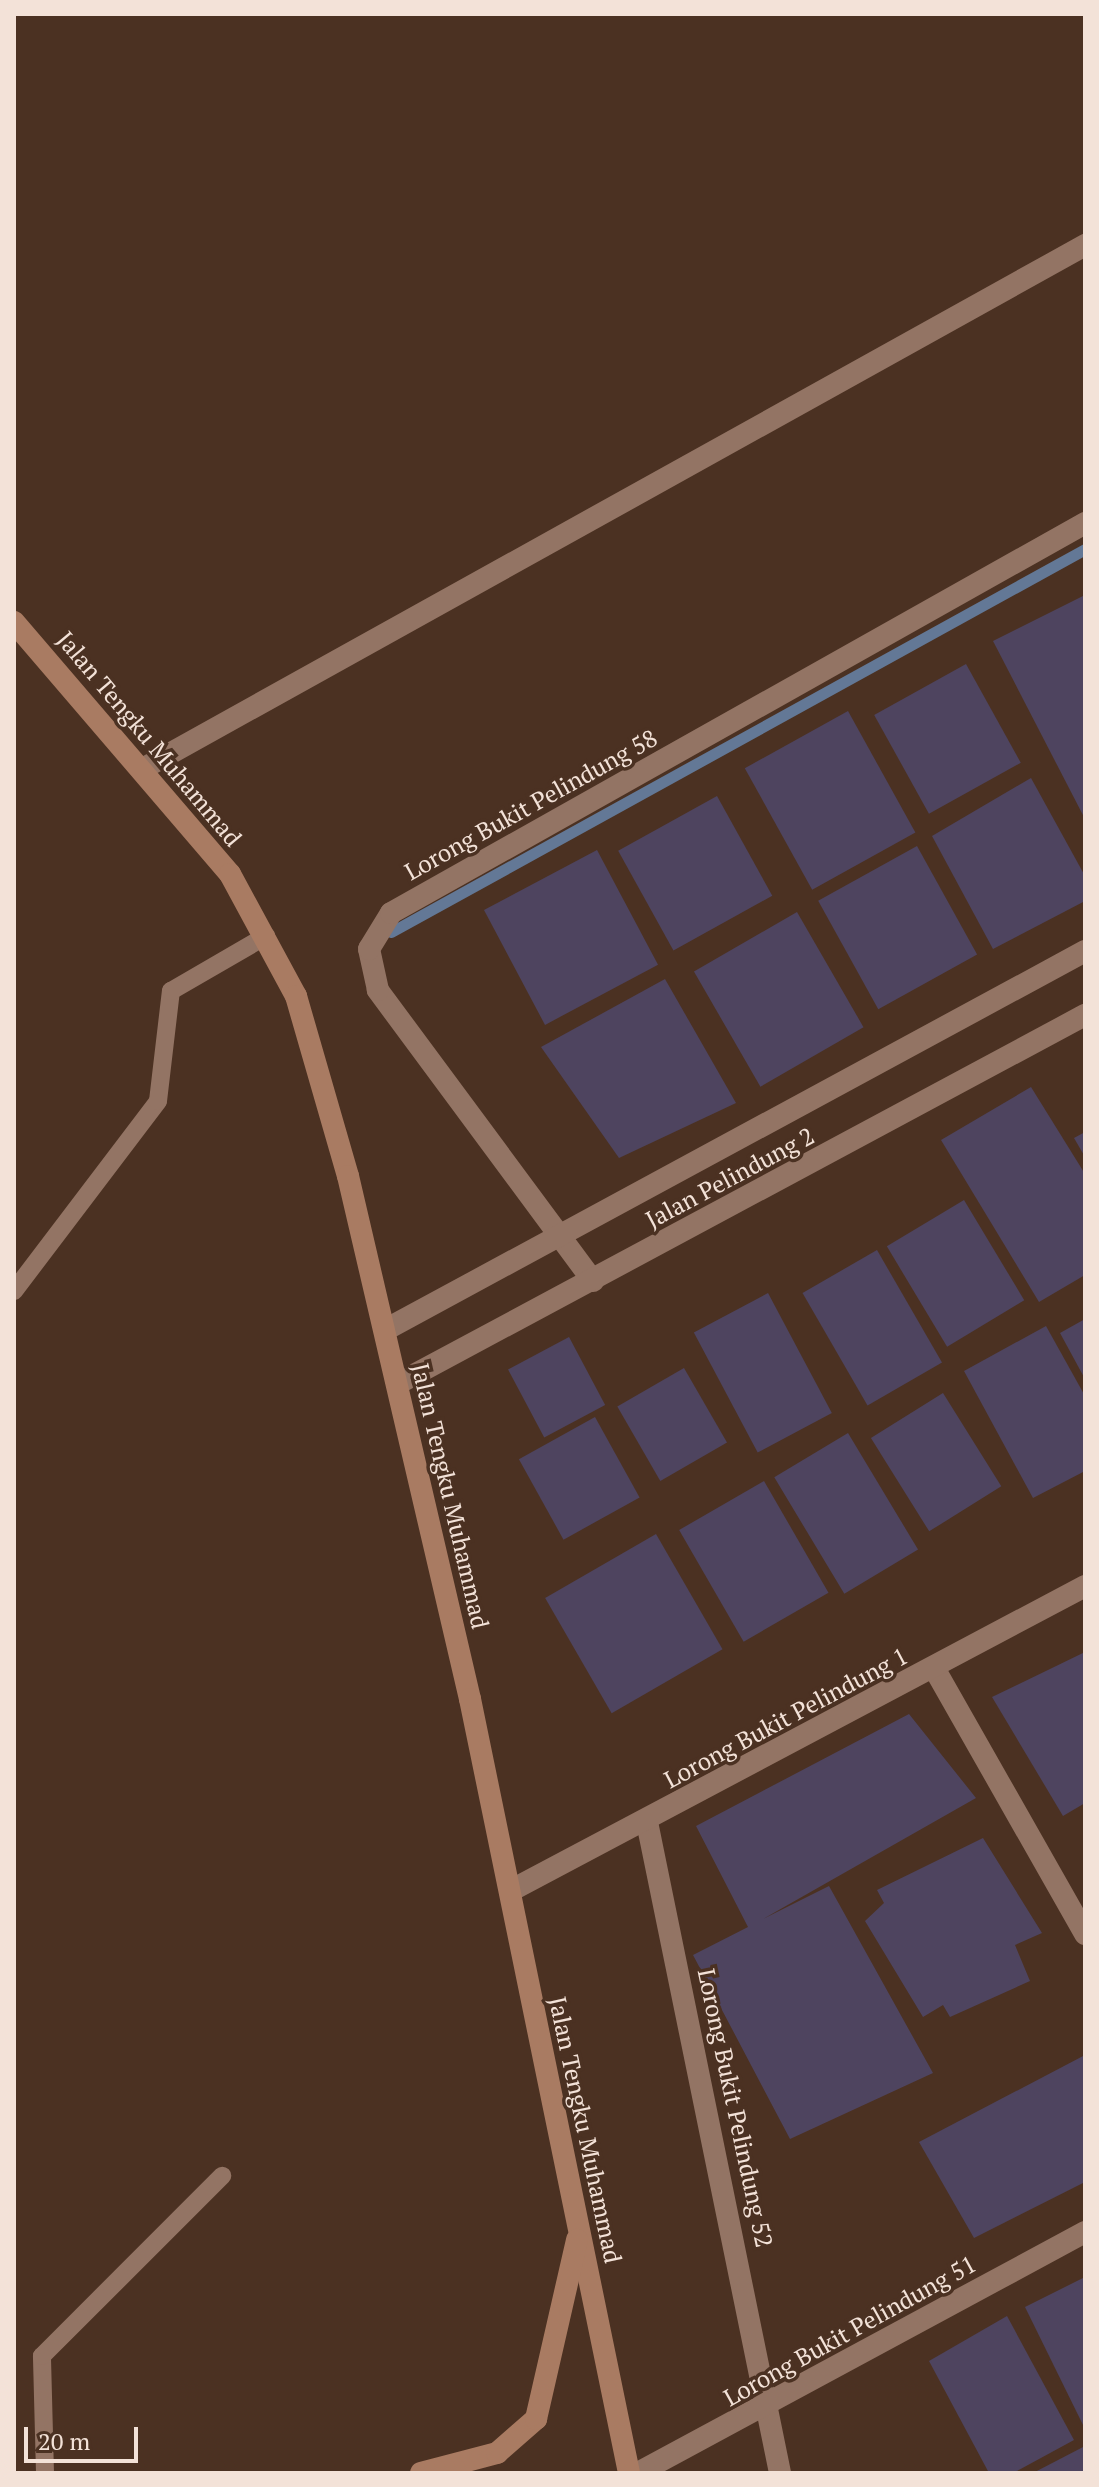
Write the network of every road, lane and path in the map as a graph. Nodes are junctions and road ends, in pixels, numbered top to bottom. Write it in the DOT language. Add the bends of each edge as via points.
graph roads {
  1 [pos="1085,245"];
  2 [pos="1085,523"];
  3 [pos="14,622"];
  4 [pos="144,768"];
  5 [pos="266,936"];
  6 [pos="1085,951"];
  7 [pos="1085,1015"];
  8 [pos="562,1238"];
  9 [pos="593,1281"];
  10 [pos="14,1291"];
  11 [pos="385,1330"];
  12 [pos="397,1384"];
  13 [pos="1085,1586"];
  14 [pos="934,1668"];
  15 [pos="647,1822"];
  16 [pos="510,1891"];
  17 [pos="1085,1934"];
  18 [pos="222,2176"];
  19 [pos="579,2229"];
  20 [pos="1085,2232"];
  21 [pos="769,2406"];
  22 [pos="45,2473"];
  23 [pos="421,2473"];
  24 [pos="629,2473"];
  25 [pos="638,2473"];
  26 [pos="780,2473"];
  1 -- 4 [label="street"];
  2 -- 8 [label="street, Lorong Bukit Pelindung 58" via="391,913 369,949 378,990"];
  3 -- 4 [label="main road, Jalan Tengku Muhammad"];
  4 -- 5 [label="main road, Jalan Tengku Muhammad" via="230,874"];
  5 -- 10 [label="lane" via="171,991 158,1101"];
  5 -- 11 [label="main road, Jalan Tengku Muhammad" via="296,996 322,1082"];
  6 -- 8 [label="street"];
  7 -- 9 [label="street, Jalan Pelindung 2"];
  8 -- 9 [label="street, Lorong Bukit Pelindung 58"];
  8 -- 11 [label="street"];
  9 -- 12 [label="street, Jalan Pelindung 2"];
  11 -- 12 [label="main road, Jalan Tengku Muhammad"];
  12 -- 16 [label="main road, Jalan Tengku Muhammad"];
  13 -- 14 [label="street, Lorong Bukit Pelindung 1"];
  14 -- 15 [label="street, Lorong Bukit Pelindung 1"];
  14 -- 17 [label="street"];
  15 -- 16 [label="street, Lorong Bukit Pelindung 1"];
  15 -- 21 [label="street, Lorong Bukit Pelindung 52"];
  16 -- 19 [label="main road, Jalan Tengku Muhammad"];
  18 -- 22 [label="lane" via="42,2356"];
  19 -- 23 [label="main road" via="536,2419 497,2453"];
  19 -- 24 [label="main road, Jalan Tengku Muhammad"];
  20 -- 21 [label="street, Lorong Bukit Pelindung 51"];
  21 -- 25 [label="street, Lorong Bukit Pelindung 51"];
  21 -- 26 [label="street, Lorong Bukit Pelindung 52"];
}
